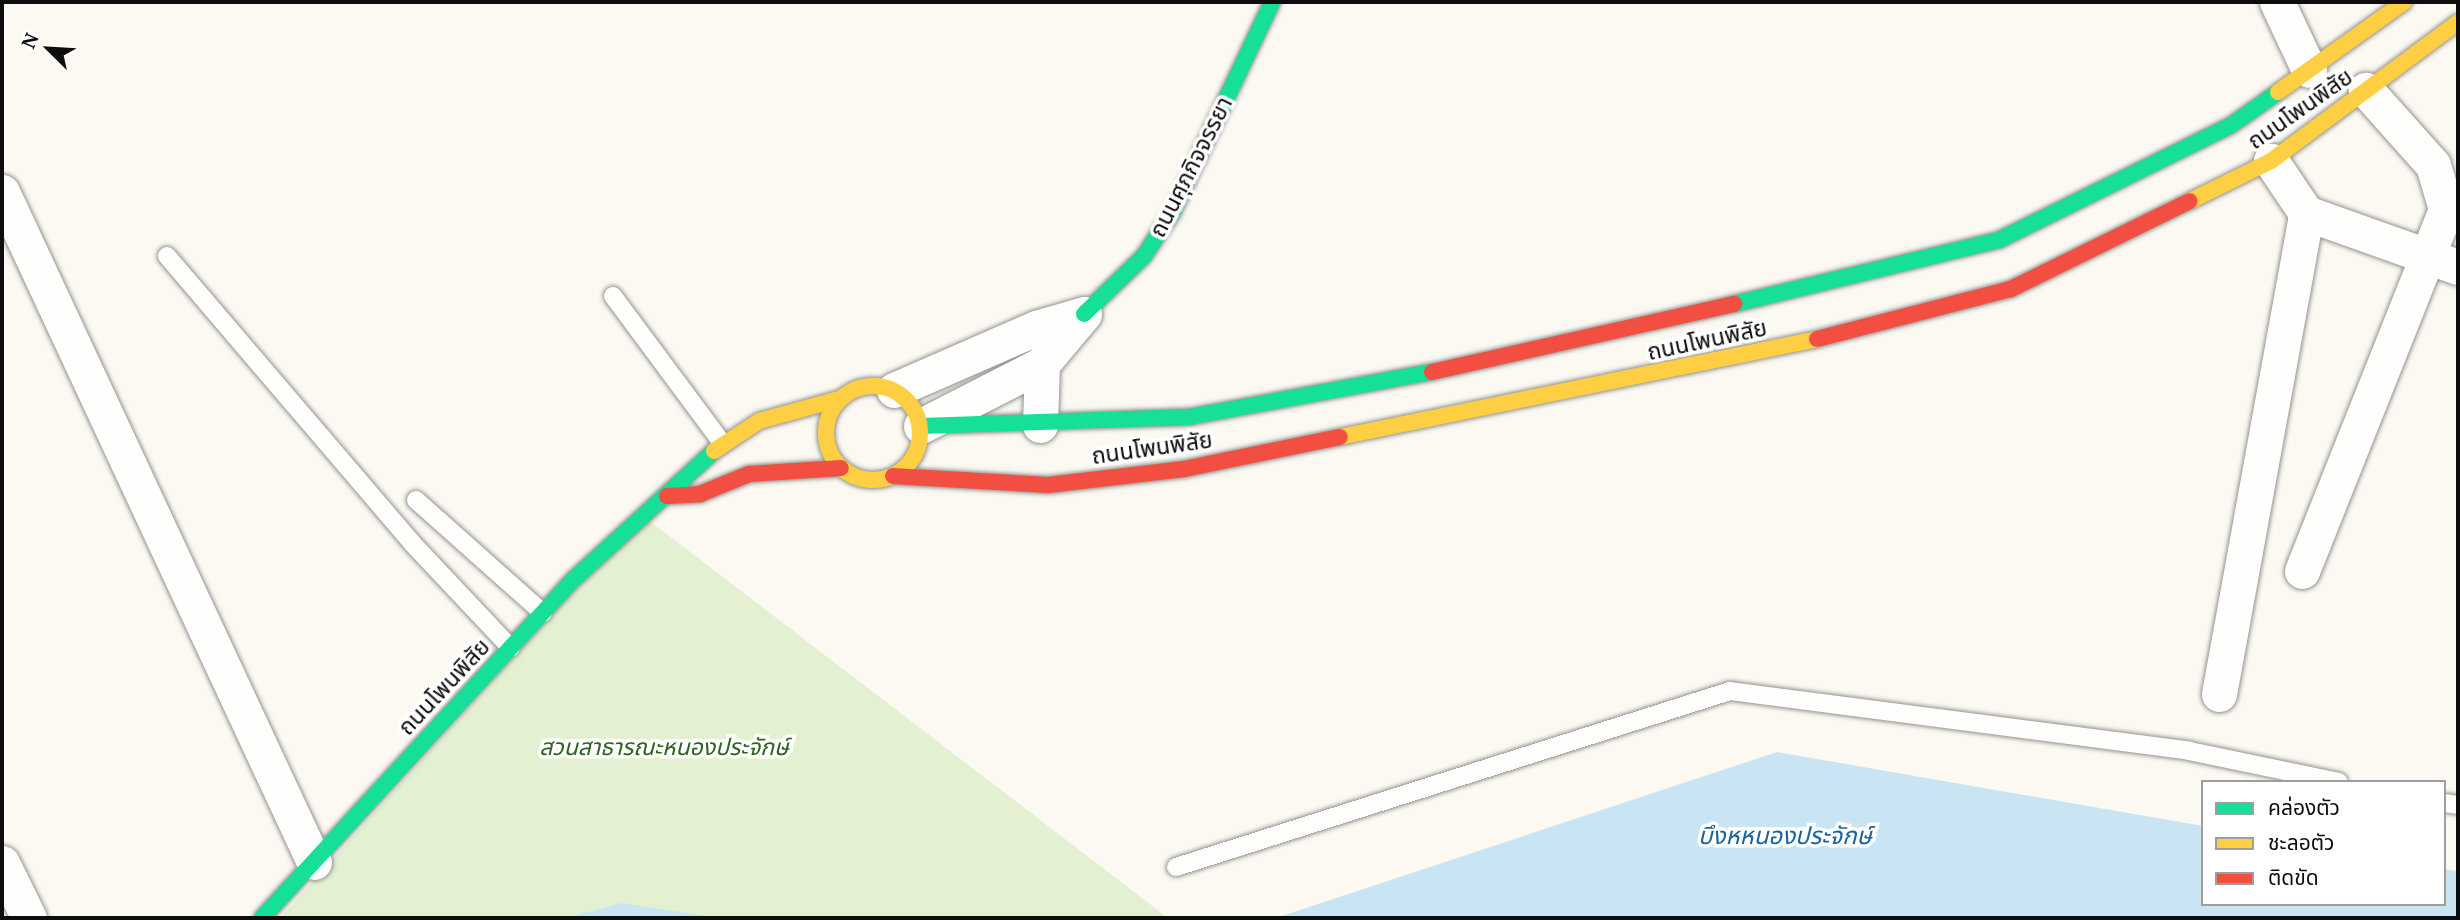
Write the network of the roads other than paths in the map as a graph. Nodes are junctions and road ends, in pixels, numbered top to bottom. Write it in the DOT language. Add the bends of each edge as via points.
graph roads {
  1 [pos="1272,2"];
  2 [pos="2277,2"];
  3 [pos="2404,2"];
  4 [pos="2458,22"];
  5 [pos="2309,70"];
  6 [pos="2366,90"];
  7 [pos="2271,161"];
  8 [pos="2,192"];
  9 [pos="2306,214"];
  10 [pos="167,256"];
  11 [pos="2444,261"];
  12 [pos="613,296"];
  13 [pos="1084,314"];
  14 [pos="1042,364"];
  15 [pos="894,390"];
  16 [pos="839,399"];
  17 [pos="1040,425"];
  18 [pos="920,426"];
  19 [pos="722,443"];
  20 [pos="841,468"];
  21 [pos="893,476"];
  22 [pos="667,496"];
  23 [pos="416,500"];
  24 [pos="2302,572"];
  25 [pos="543,613"];
  26 [pos="511,648"];
  27 [pos="2219,694"];
  28 [pos="2329,780"];
  29 [pos="314,862"];
  30 [pos="2,863"];
  31 [pos="1176,867"];
  32 [pos="29,918"];
  33 [pos="262,918"];
  1 -- 13 [label="street, ถนนศุภกิจจรรยา" via="1172,213 1144,256"];
  2 -- 5 [label="street"];
  3 -- 5 [label="street, ถนนโพนพิสัย"];
  4 -- 6 [label="street, ถนนโพนพิสัย"];
  5 -- 17 [label="street, ถนนโพนพิสัย" via="2230,126 1999,240 1529,354 1189,417"];
  6 -- 7 [label="street, ถนนโพนพิสัย"];
  6 -- 11 [label="street" via="2433,166 2442,185"];
  7 -- 9 [label="street"];
  7 -- 21 [label="street, ถนนโพนพิสัย" via="2011,289 1785,347 1184,469 1048,485"];
  8 -- 29 [label="street"];
  9 -- 11 [label="street"];
  9 -- 27 [label="street"];
  10 -- 26 [label="lane" via="412,543"];
  11 -- 24 [label="street"];
  12 -- 19 [label="lane"];
  13 -- 14 [label="street, ถนนศุภกิจจรรยา"];
  13 -- 15 [label="street, ถนนศุภกิจจรรยา" via="1036,328"];
  14 -- 17 [label="street"];
  14 -- 18 [label="street, ถนนศุภกิจจรรยา"];
  15 -- 16 [label="street" via="865,385"];
  15 -- 18 [label="street" via="916,412"];
  16 -- 19 [label="street, ถนนโพนพิสัย" via="791,407"];
  16 -- 20 [label="street" via="825,434"];
  17 -- 18 [label="street, ถนนโพนพิสัย"];
  18 -- 21 [label="street" via="919,446"];
  19 -- 22 [label="street, ถนนโพนพิสัย"];
  20 -- 21 [label="street" via="865,480"];
  20 -- 22 [label="street" via="749,474 700,494"];
  22 -- 25 [label="street, ถนนโพนพิสัย"];
  23 -- 25 [label="lane"];
  25 -- 26 [label="street, ถนนโพนพิสัย"];
  26 -- 29 [label="street, ถนนโพนพิสัย"];
  28 -- 31 [label="lane" via="2189,751 1730,691"];
  29 -- 33 [label="street, ถนนโพนพิสัย"];
  30 -- 32 [label="street"];
}
